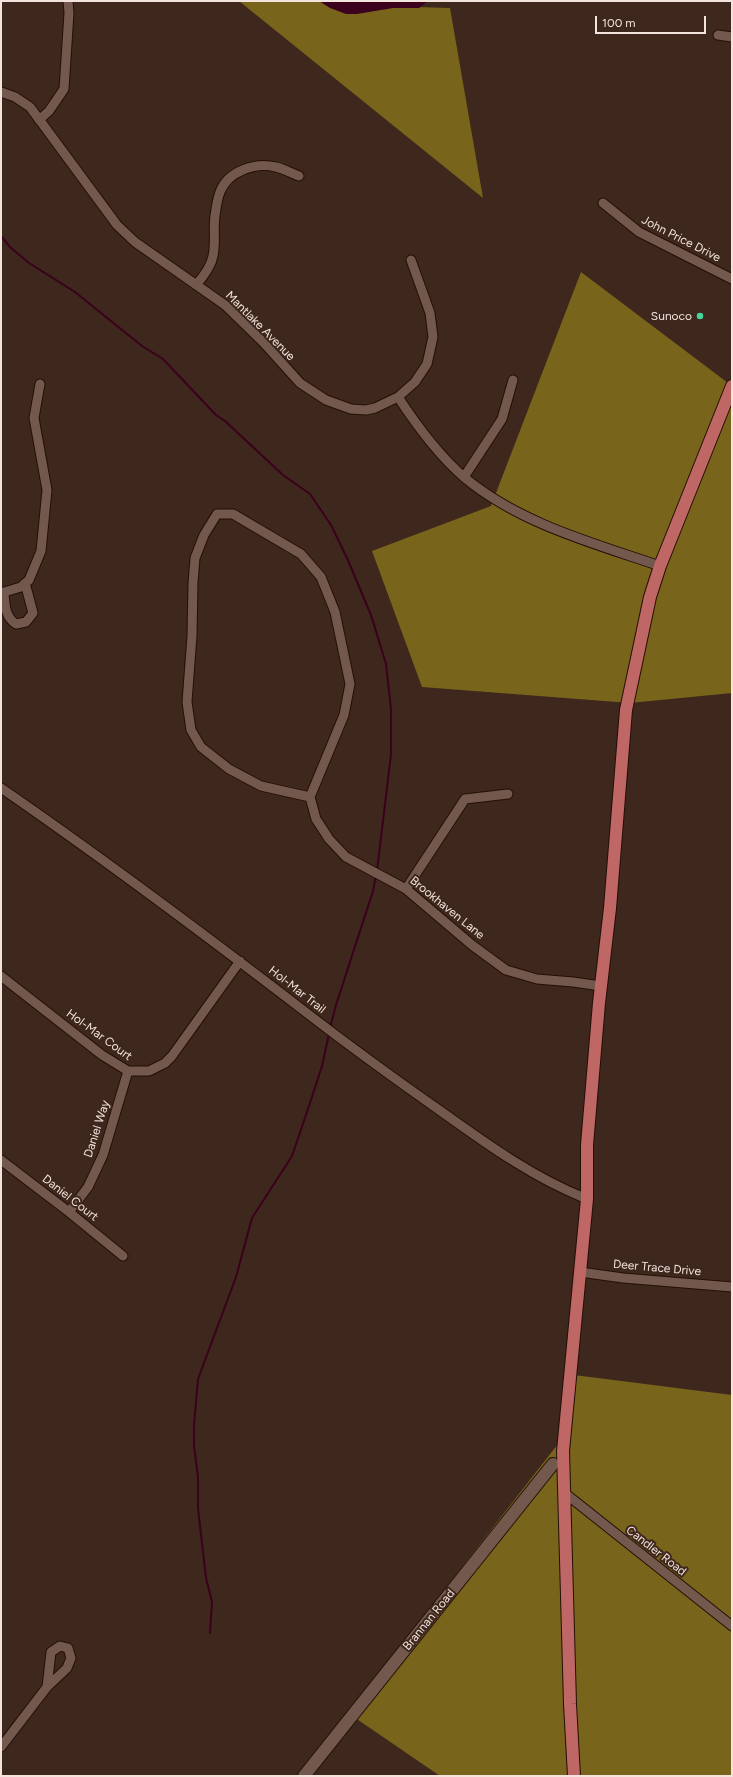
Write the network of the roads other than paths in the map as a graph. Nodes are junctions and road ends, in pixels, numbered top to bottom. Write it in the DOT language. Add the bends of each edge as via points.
graph roads {
  1 [pos="68,1"];
  2 [pos="718,35"];
  3 [pos="732,37"];
  4 [pos="1,92"];
  5 [pos="39,120"];
  6 [pos="299,176"];
  7 [pos="603,203"];
  8 [pos="411,260"];
  9 [pos="732,278"];
  10 [pos="196,285"];
  11 [pos="513,380"];
  12 [pos="40,384"];
  13 [pos="732,386"];
  14 [pos="398,397"];
  15 [pos="464,477"];
  16 [pos="660,566"];
  17 [pos="25,583"];
  18 [pos="2,593"];
  19 [pos="1,788"];
  20 [pos="508,794"];
  21 [pos="310,797"];
  22 [pos="406,889"];
  23 [pos="240,961"];
  24 [pos="1,976"];
  25 [pos="601,986"];
  26 [pos="128,1071"];
  27 [pos="1,1160"];
  28 [pos="587,1199"];
  29 [pos="69,1212"];
  30 [pos="122,1256"];
  31 [pos="580,1272"];
  32 [pos="732,1287"];
  33 [pos="564,1451"];
  34 [pos="553,1464"];
  35 [pos="566,1494"];
  36 [pos="732,1626"];
  37 [pos="47,1687"];
  38 [pos="1,1747"];
  39 [pos="304,1776"];
  40 [pos="574,1776"];
  1 -- 5 [label="street" via="64,89 49,111"];
  2 -- 3 [label="street"];
  4 -- 5 [label="street, Mantlake Avenue" via="23,102"];
  5 -- 10 [label="street, Mantlake Avenue" via="116,225 135,242"];
  6 -- 10 [label="street" via="263,165 251,166 230,178 218,198 214,217 213,256"];
  7 -- 9 [label="street, John Price Drive" via="639,232"];
  8 -- 14 [label="street, Mantlake Avenue" via="430,313 433,337 427,364 415,382"];
  10 -- 14 [label="street, Mantlake Avenue" via="224,305 263,342 300,383 326,400 351,409 366,410"];
  11 -- 15 [label="street" via="502,419"];
  12 -- 17 [label="street" via="34,418 46,490 41,551 35,570"];
  13 -- 16 [label="main road"];
  14 -- 15 [label="street" via="421,431"];
  15 -- 16 [label="street" via="516,512 558,530"];
  16 -- 25 [label="main road" via="650,597 626,710"];
  17 -- 18 [label="street" via="21,587"];
  17 -- 18 [label="street" via="33,613 26,622 16,624 11,621"];
  19 -- 23 [label="street, Hol-Mar Trail"];
  20 -- 22 [label="street" via="465,799"];
  21 -- 21 [label="street" via="261,786 229,769 201,747 191,730 188,702 195,558 204,535 217,514 233,514 301,554 321,577 335,612 350,684 344,715"];
  21 -- 22 [label="street, Brookhaven Lane" via="316,819 329,839 346,857"];
  22 -- 25 [label="street, Brookhaven Lane" via="506,970 537,979"];
  23 -- 26 [label="street, Hol-Mar Court" via="165,1063 149,1071"];
  23 -- 28 [label="street, Hol-Mar Trail" via="362,1055 513,1162 560,1188"];
  24 -- 26 [label="street, Hol-Mar Court" via="102,1055"];
  25 -- 28 [label="main road" via="587,1145"];
  26 -- 29 [label="street, Daniel Way" via="103,1155 88,1186"];
  27 -- 29 [label="street, Daniel Court"];
  28 -- 31 [label="main road"];
  29 -- 30 [label="street, Daniel Court"];
  31 -- 32 [label="street, Deer Trace Drive"];
  31 -- 33 [label="main road"];
  33 -- 34 [label="street"];
  33 -- 35 [label="main road"];
  34 -- 39 [label="street, Brannan Road"];
  35 -- 36 [label="street, Candler Road"];
  35 -- 40 [label="main road"];
  37 -- 38 [label="street"];
}
